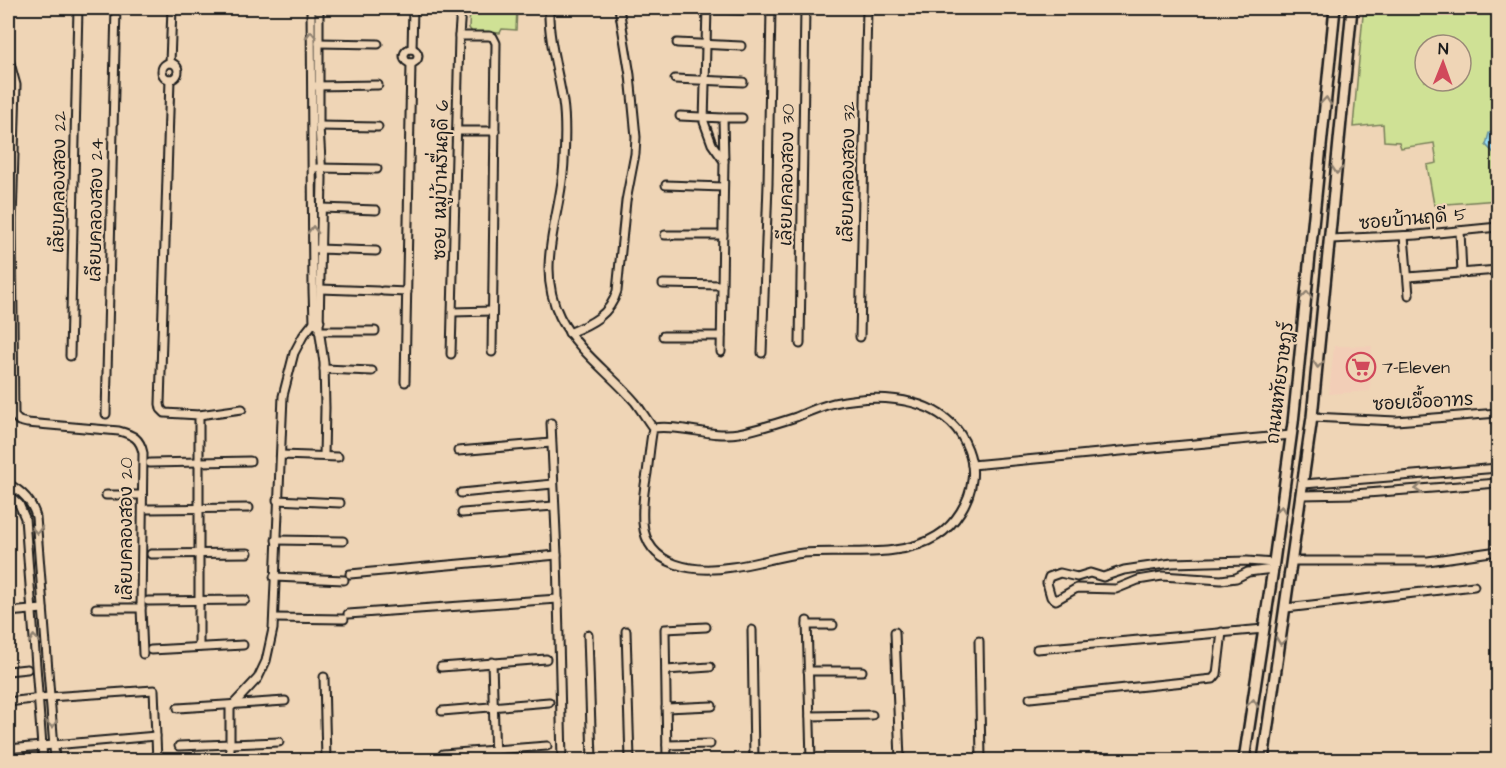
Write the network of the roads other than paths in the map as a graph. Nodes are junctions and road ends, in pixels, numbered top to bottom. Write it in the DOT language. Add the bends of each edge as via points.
graph roads {
  1 [pos="9,8"];
  2 [pos="78,8"];
  3 [pos="116,8"];
  4 [pos="172,8"];
  5 [pos="311,8"];
  6 [pos="319,8"];
  7 [pos="413,8"];
  8 [pos="461,8"];
  9 [pos="549,8"];
  10 [pos="619,8"];
  11 [pos="676,8"];
  12 [pos="707,8"];
  13 [pos="771,8"];
  14 [pos="805,8"];
  15 [pos="867,8"];
  16 [pos="1335,8"];
  17 [pos="1352,8"];
  18 [pos="744,10"];
  19 [pos="459,36"];
  20 [pos="319,43"];
  21 [pos="677,43"];
  22 [pos="378,44"];
  23 [pos="706,46"];
  24 [pos="741,46"];
  25 [pos="170,63"];
  26 [pos="675,79"];
  27 [pos="170,80"];
  28 [pos="705,80"];
  29 [pos="742,82"];
  30 [pos="378,85"];
  31 [pos="315,86"];
  32 [pos="680,116"];
  33 [pos="704,117"];
  34 [pos="723,118"];
  35 [pos="742,118"];
  36 [pos="319,126"];
  37 [pos="378,127"];
  38 [pos="457,131"];
  39 [pos="495,131"];
  40 [pos="724,161"];
  41 [pos="317,168"];
  42 [pos="377,170"];
  43 [pos="666,186"];
  44 [pos="723,187"];
  45 [pos="322,208"];
  46 [pos="376,210"];
  47 [pos="1498,227"];
  48 [pos="1461,231"];
  49 [pos="665,235"];
  50 [pos="723,235"];
  51 [pos="1404,236"];
  52 [pos="1330,239"];
  53 [pos="317,249"];
  54 [pos="376,251"];
  55 [pos="1498,270"];
  56 [pos="1462,273"];
  57 [pos="1408,277"];
  58 [pos="663,284"];
  59 [pos="722,285"];
  60 [pos="320,289"];
  61 [pos="407,292"];
  62 [pos="1409,295"];
  63 [pos="453,312"];
  64 [pos="492,312"];
  65 [pos="318,326"];
  66 [pos="375,332"];
  67 [pos="569,333"];
  68 [pos="663,336"];
  69 [pos="721,336"];
  70 [pos="860,338"];
  71 [pos="800,344"];
  72 [pos="492,352"];
  73 [pos="721,352"];
  74 [pos="762,353"];
  75 [pos="451,354"];
  76 [pos="70,356"];
  77 [pos="324,369"];
  78 [pos="372,371"];
  79 [pos="405,382"];
  80 [pos="242,409"];
  81 [pos="1498,412"];
  82 [pos="106,414"];
  83 [pos="199,415"];
  84 [pos="1312,417"];
  85 [pos="551,423"];
  86 [pos="653,428"];
  87 [pos="1291,435"];
  88 [pos="551,443"];
  89 [pos="458,451"];
  90 [pos="281,455"];
  91 [pos="324,456"];
  92 [pos="339,457"];
  93 [pos="250,461"];
  94 [pos="200,462"];
  95 [pos="150,463"];
  96 [pos="972,465"];
  97 [pos="1498,468"];
  98 [pos="1449,472"];
  99 [pos="1498,483"];
  100 [pos="8,484"];
  101 [pos="553,484"];
  102 [pos="1304,484"];
  103 [pos="1451,487"];
  104 [pos="461,493"];
  105 [pos="8,494"];
  106 [pos="106,495"];
  107 [pos="142,495"];
  108 [pos="1302,495"];
  109 [pos="277,500"];
  110 [pos="340,503"];
  111 [pos="554,506"];
  112 [pos="249,508"];
  113 [pos="148,509"];
  114 [pos="200,509"];
  115 [pos="462,513"];
  116 [pos="276,540"];
  117 [pos="343,541"];
  118 [pos="1498,551"];
  119 [pos="151,554"];
  120 [pos="199,554"];
  121 [pos="248,554"];
  122 [pos="557,555"];
  123 [pos="1246,561"];
  124 [pos="1293,561"];
  125 [pos="1274,566"];
  126 [pos="1136,568"];
  127 [pos="1248,572"];
  128 [pos="350,574"];
  129 [pos="274,577"];
  130 [pos="344,580"];
  131 [pos="1138,580"];
  132 [pos="1474,586"];
  133 [pos="558,599"];
  134 [pos="245,600"];
  135 [pos="148,601"];
  136 [pos="199,601"];
  137 [pos="96,608"];
  138 [pos="141,608"];
  139 [pos="1286,608"];
  140 [pos="43,609"];
  141 [pos="32,610"];
  142 [pos="8,612"];
  143 [pos="274,618"];
  144 [pos="833,625"];
  145 [pos="706,627"];
  146 [pos="1264,629"];
  147 [pos="752,630"];
  148 [pos="626,631"];
  149 [pos="895,632"];
  150 [pos="1222,632"];
  151 [pos="588,635"];
  152 [pos="979,641"];
  153 [pos="243,645"];
  154 [pos="199,647"];
  155 [pos="1036,649"];
  156 [pos="151,650"];
  157 [pos="143,654"];
  158 [pos="546,658"];
  159 [pos="492,662"];
  160 [pos="441,667"];
  161 [pos="710,667"];
  162 [pos="27,669"];
  163 [pos="666,670"];
  164 [pos="808,670"];
  165 [pos="862,670"];
  166 [pos="8,671"];
  167 [pos="324,677"];
  168 [pos="49,697"];
  169 [pos="39,698"];
  170 [pos="1030,698"];
  171 [pos="285,701"];
  172 [pos="8,702"];
  173 [pos="549,702"];
  174 [pos="233,703"];
  175 [pos="493,706"];
  176 [pos="712,706"];
  177 [pos="178,708"];
  178 [pos="666,708"];
  179 [pos="442,711"];
  180 [pos="872,715"];
  181 [pos="810,716"];
  182 [pos="156,736"];
  183 [pos="279,742"];
  184 [pos="53,744"];
  185 [pos="710,744"];
  186 [pos="42,745"];
  187 [pos="230,745"];
  188 [pos="179,746"];
  189 [pos="547,746"];
  190 [pos="667,746"];
  191 [pos="8,749"];
  192 [pos="495,750"];
  193 [pos="443,754"];
  194 [pos="44,760"];
  195 [pos="55,760"];
  196 [pos="157,760"];
  197 [pos="230,760"];
  198 [pos="326,760"];
  199 [pos="495,760"];
  200 [pos="562,760"];
  201 [pos="592,760"];
  202 [pos="630,760"];
  203 [pos="667,760"];
  204 [pos="754,760"];
  205 [pos="811,760"];
  206 [pos="862,760"];
  207 [pos="900,760"];
  208 [pos="981,760"];
  209 [pos="1244,760"];
  210 [pos="1263,760"];
  1 -- 107 [label="street, เลียบคลองสอง 20" via="8,56 16,85 12,220 14,416 27,423 133,435 141,443 143,453"];
  2 -- 76 [label="street, เลียบคลองสอง 22"];
  3 -- 82 [label="street, เลียบคลองสอง 24"];
  4 -- 25 [label="street"];
  31 -- 5 [label="street, one-way"];
  6 -- 20 [label="street"];
  7 -- 61 [label="street" via="412,49 404,54 411,63"];
  8 -- 19 [label="street, ซอย หมู่บ้านรื่นฤดี 6"];
  9 -- 67 [label="street" via="563,106 564,144 549,278 553,302"];
  10 -- 67 [label="street" via="636,137 618,291 614,304 605,313"];
  11 -- 12 [label="street"];
  12 -- 18 [label="street"];
  12 -- 23 [label="street"];
  13 -- 74 [label="street"];
  14 -- 71 [label="street, เลียบคลองสอง 30"];
  15 -- 70 [label="street, เลียบคลองสอง 32"];
  87 -- 16 [label="main road, ถนนหทัยราษฎร์, one-way"];
  17 -- 52 [label="main road, ถนนหทัยราษฎร์, one-way"];
  19 -- 38 [label="street, ซอย หมู่บ้านรื่นฤดี 6"];
  19 -- 39 [label="street" via="489,36 495,40"];
  20 -- 22 [label="street"];
  20 -- 31 [label="street"];
  21 -- 23 [label="street"];
  23 -- 24 [label="street"];
  23 -- 28 [label="street"];
  25 -- 27 [label="street" via="178,69 177,76"];
  25 -- 27 [label="street" via="163,66 161,73"];
  26 -- 28 [label="street"];
  27 -- 83 [label="street" via="160,404 165,413"];
  28 -- 29 [label="street"];
  28 -- 33 [label="street"];
  30 -- 31 [label="street"];
  31 -- 36 [label="street"];
  31 -- 41 [label="street"];
  32 -- 33 [label="street"];
  33 -- 34 [label="street"];
  33 -- 40 [label="street" via="712,144"];
  34 -- 35 [label="street"];
  34 -- 40 [label="street"];
  36 -- 37 [label="street"];
  36 -- 41 [label="street"];
  38 -- 39 [label="street"];
  38 -- 63 [label="street, ซอย หมู่บ้านรื่นฤดี 6"];
  39 -- 64 [label="street"];
  40 -- 44 [label="street"];
  41 -- 42 [label="street"];
  41 -- 45 [label="street"];
  53 -- 41 [label="street, one-way"];
  43 -- 44 [label="street"];
  44 -- 50 [label="street"];
  45 -- 46 [label="street"];
  45 -- 53 [label="street"];
  47 -- 48 [label="street, ซอยบ้านฤดี 5"];
  48 -- 51 [label="street, ซอยบ้านฤดี 5"];
  48 -- 56 [label="street"];
  49 -- 50 [label="street"];
  50 -- 59 [label="street"];
  51 -- 52 [label="street, ซอยบ้านฤดี 5"];
  51 -- 57 [label="street"];
  52 -- 84 [label="main road, ถนนหทัยราษฎร์, one-way"];
  53 -- 54 [label="street"];
  53 -- 60 [label="street"];
  53 -- 65 [label="street"];
  55 -- 56 [label="street"];
  56 -- 57 [label="street"];
  57 -- 62 [label="street"];
  58 -- 59 [label="street"];
  59 -- 69 [label="street"];
  60 -- 61 [label="street"];
  60 -- 65 [label="street"];
  61 -- 79 [label="street"];
  63 -- 64 [label="street"];
  63 -- 75 [label="street, ซอย หมู่บ้านรื่นฤดี 6"];
  64 -- 72 [label="street"];
  65 -- 66 [label="street"];
  65 -- 77 [label="street"];
  65 -- 90 [label="street" via="303,336 294,353 283,396"];
  67 -- 86 [label="street"];
  68 -- 69 [label="street"];
  69 -- 73 [label="street"];
  77 -- 78 [label="street"];
  77 -- 91 [label="street"];
  80 -- 83 [label="street"];
  81 -- 84 [label="street, ซอยเอื้ออาทร" via="1396,421"];
  83 -- 94 [label="street"];
  84 -- 102 [label="main road, ถนนหทัยราษฎร์"];
  85 -- 88 [label="street"];
  86 -- 96 [label="street" via="723,435 778,423 835,403 888,399 926,407 944,416 958,430"];
  86 -- 96 [label="street" via="643,525 655,553 682,566 708,569 800,554 901,548 937,537 948,528 970,495"];
  87 -- 96 [label="street"];
  125 -- 87 [label="main road, ถนนหทัยราษฎร์, one-way"];
  88 -- 89 [label="street"];
  88 -- 101 [label="street"];
  90 -- 91 [label="street"];
  90 -- 109 [label="street"];
  91 -- 92 [label="street"];
  93 -- 94 [label="street"];
  94 -- 95 [label="street"];
  94 -- 114 [label="street"];
  97 -- 98 [label="street"];
  98 -- 102 [label="street"];
  98 -- 103 [label="street"];
  99 -- 103 [label="street"];
  100 -- 140 [label="street, one-way" via="25,495 35,513"];
  101 -- 104 [label="street"];
  101 -- 111 [label="street"];
  102 -- 108 [label="main road, ถนนหทัยราษฎร์"];
  103 -- 108 [label="street, one-way"];
  105 -- 141 [label="street" via="19,504 25,518"];
  106 -- 107 [label="street"];
  107 -- 138 [label="street, เลียบคลองสอง 20"];
  108 -- 124 [label="main road, ถนนหทัยราษฎร์"];
  109 -- 110 [label="street"];
  109 -- 116 [label="street"];
  111 -- 115 [label="street"];
  111 -- 122 [label="street"];
  112 -- 114 [label="street"];
  113 -- 114 [label="street"];
  114 -- 120 [label="street"];
  116 -- 117 [label="street"];
  116 -- 129 [label="street"];
  118 -- 124 [label="street" via="1428,561"];
  119 -- 120 [label="street"];
  120 -- 121 [label="street"];
  120 -- 136 [label="street"];
  122 -- 128 [label="street"];
  122 -- 133 [label="street"];
  123 -- 125 [label="street"];
  123 -- 126 [label="street"];
  123 -- 127 [label="street"];
  124 -- 139 [label="main road, ถนนหทัยราษฎร์"];
  125 -- 127 [label="street"];
  125 -- 146 [label="main road, ถนนหทัยราษฎร์"];
  126 -- 131 [label="street"];
  126 -- 131 [label="street" via="1103,577 1090,573 1077,577 1053,574 1048,591 1056,600 1077,588 1116,589"];
  127 -- 131 [label="street" via="1221,580 1162,576"];
  129 -- 130 [label="street"];
  129 -- 143 [label="street"];
  132 -- 139 [label="street"];
  133 -- 143 [label="street"];
  133 -- 200 [label="street"];
  134 -- 136 [label="street"];
  135 -- 136 [label="street"];
  136 -- 154 [label="street"];
  137 -- 138 [label="street"];
  138 -- 157 [label="street, เลียบคลองสอง 20"];
  139 -- 210 [label="main road, ถนนหทัยราษฎร์, one-way"];
  140 -- 141 [label="street"];
  140 -- 168 [label="street"];
  141 -- 142 [label="street"];
  169 -- 141 [label="street, one-way"];
  143 -- 174 [label="street" via="270,645 258,678"];
  144 -- 164 [label="street" via="807,623"];
  145 -- 163 [label="street" via="665,629"];
  146 -- 150 [label="street"];
  209 -- 146 [label="main road, ถนนหทัยราษฎร์, one-way"];
  147 -- 204 [label="street"];
  148 -- 202 [label="street"];
  149 -- 207 [label="street"];
  150 -- 155 [label="street"];
  150 -- 170 [label="street" via="1213,679"];
  151 -- 201 [label="street"];
  152 -- 208 [label="street"];
  153 -- 154 [label="street"];
  154 -- 156 [label="street"];
  158 -- 159 [label="street"];
  159 -- 160 [label="street"];
  159 -- 175 [label="street"];
  161 -- 163 [label="street"];
  162 -- 166 [label="street"];
  163 -- 178 [label="street"];
  164 -- 165 [label="street"];
  164 -- 181 [label="street"];
  167 -- 198 [label="street"];
  168 -- 169 [label="street"];
  168 -- 182 [label="street" via="154,690"];
  168 -- 184 [label="street, one-way"];
  169 -- 172 [label="street"];
  169 -- 186 [label="street"];
  171 -- 174 [label="street"];
  173 -- 175 [label="street"];
  174 -- 177 [label="street"];
  174 -- 187 [label="street" via="229,714"];
  175 -- 179 [label="street"];
  175 -- 192 [label="street"];
  176 -- 178 [label="street"];
  178 -- 190 [label="street"];
  180 -- 181 [label="street"];
  181 -- 205 [label="street"];
  182 -- 184 [label="street"];
  182 -- 196 [label="street"];
  183 -- 187 [label="street"];
  184 -- 186 [label="street"];
  184 -- 195 [label="street"];
  185 -- 190 [label="street"];
  186 -- 191 [label="street"];
  186 -- 194 [label="street"];
  187 -- 188 [label="street"];
  187 -- 197 [label="street"];
  189 -- 192 [label="street"];
  190 -- 203 [label="street"];
  192 -- 193 [label="street"];
  192 -- 199 [label="street"];
  205 -- 206 [label="street"];
}
